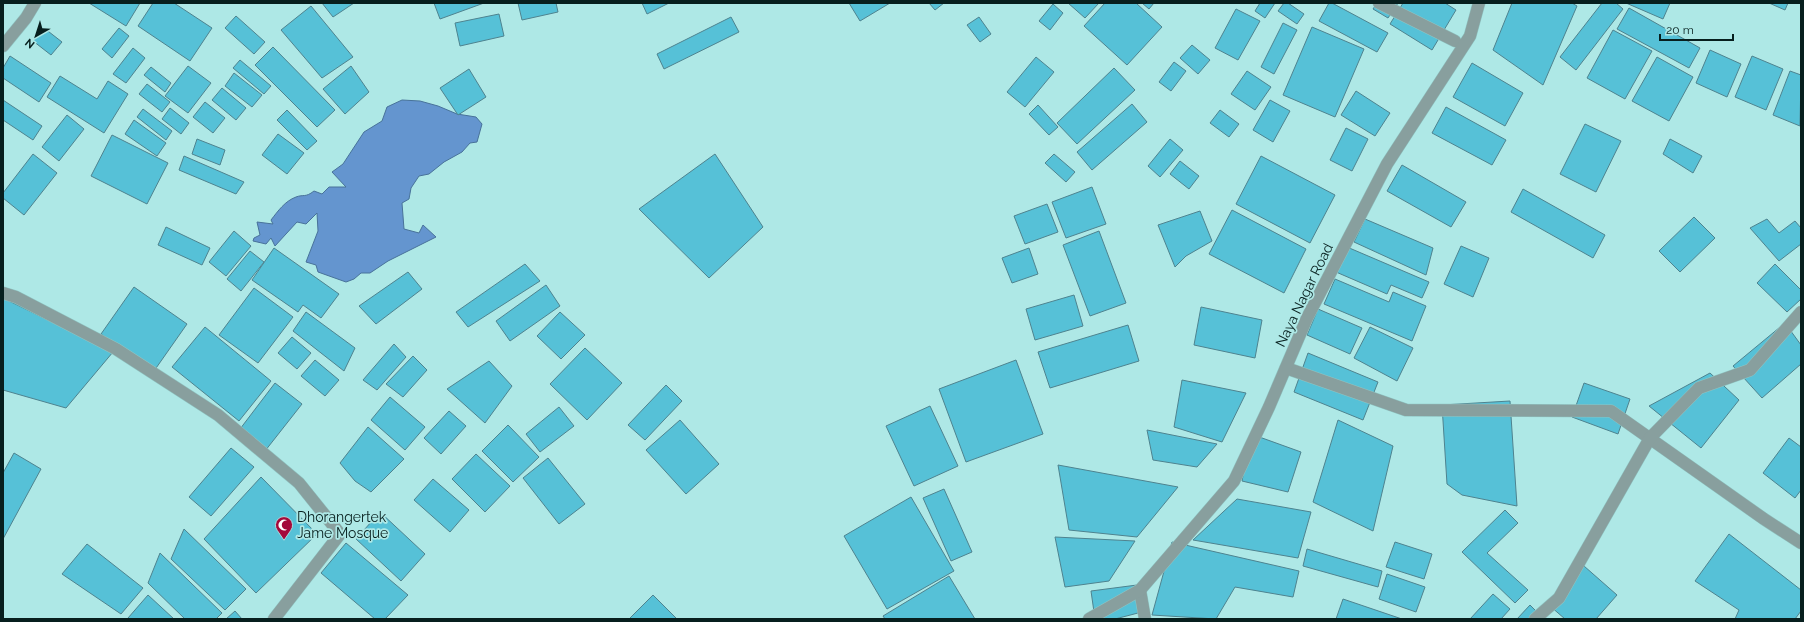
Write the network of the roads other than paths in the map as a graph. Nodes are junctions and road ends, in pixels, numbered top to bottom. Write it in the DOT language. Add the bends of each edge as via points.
graph roads {
  1 [pos="35,3"];
  2 [pos="1379,3"];
  3 [pos="1479,3"];
  4 [pos="1455,41"];
  5 [pos="3,46"];
  6 [pos="3,293"];
  7 [pos="1801,312"];
  8 [pos="1286,368"];
  9 [pos="1650,438"];
  10 [pos="1801,543"];
  11 [pos="1140,590"];
  12 [pos="274,619"];
  13 [pos="1089,619"];
  14 [pos="1145,619"];
  15 [pos="1535,619"];
  1 -- 5 [label="street"];
  2 -- 4 [label="street"];
  3 -- 8 [label="street, Naya Nagar Road" via="1470,36 1387,164 1307,318"];
  6 -- 12 [label="street" via="116,349 218,415 299,483 340,534"];
  7 -- 9 [label="street" via="1750,370 1699,388"];
  8 -- 9 [label="street" via="1406,410 1611,411"];
  8 -- 11 [label="street, Naya Nagar Road" via="1234,481"];
  9 -- 10 [label="street"];
  9 -- 15 [label="street" via="1559,598"];
  11 -- 13 [label="street, Naya Nagar Road"];
  11 -- 14 [label="street"];
}
